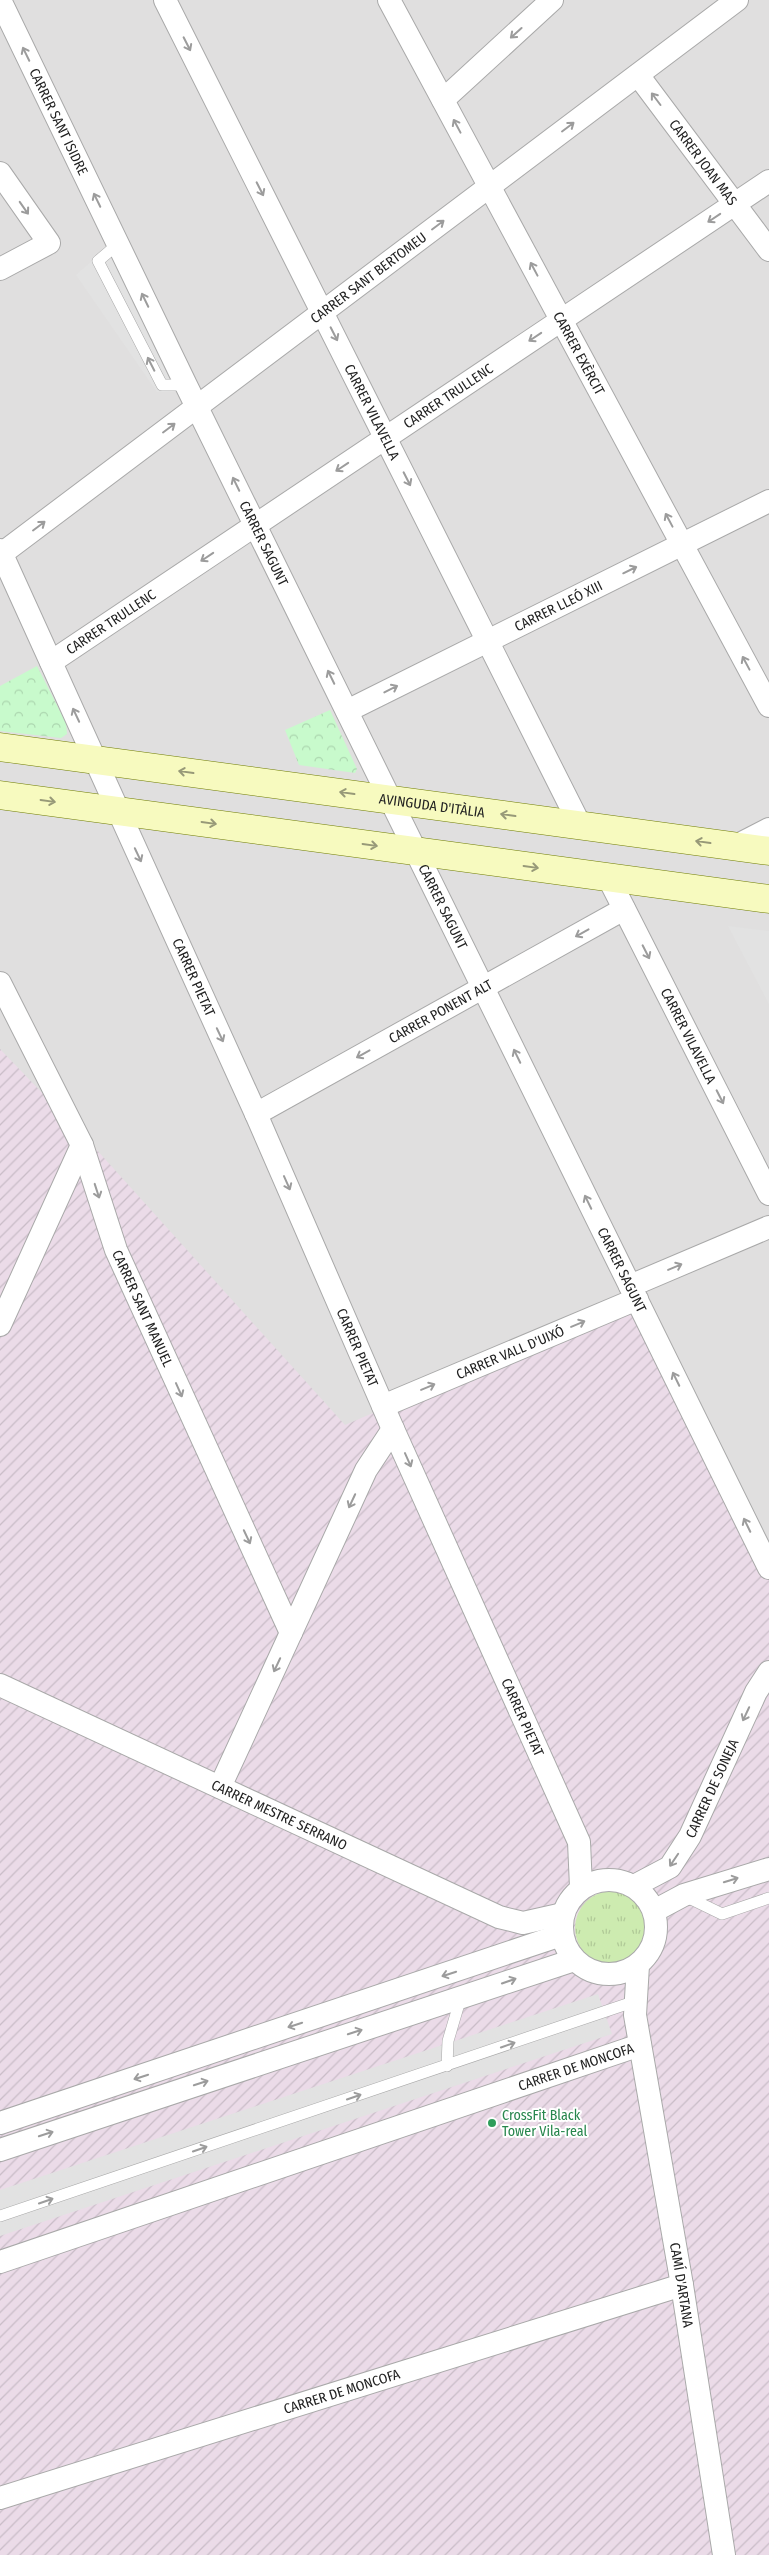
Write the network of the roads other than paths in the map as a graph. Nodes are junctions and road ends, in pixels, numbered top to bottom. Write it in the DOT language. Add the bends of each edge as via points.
graph roads {
  1 [pos="0,0"];
  2 [pos="165,0"];
  3 [pos="389,0"];
  4 [pos="552,0"];
  5 [pos="737,0"];
  6 [pos="638,75"];
  7 [pos="443,100"];
  8 [pos="0,173"];
  9 [pos="769,181"];
  10 [pos="489,187"];
  11 [pos="735,204"];
  12 [pos="118,244"];
  13 [pos="769,250"];
  14 [pos="0,269"];
  15 [pos="323,312"];
  16 [pos="561,320"];
  17 [pos="197,406"];
  18 [pos="386,437"];
  19 [pos="769,501"];
  20 [pos="256,525"];
  21 [pos="682,544"];
  22 [pos="1,553"];
  23 [pos="489,641"];
  24 [pos="51,662"];
  25 [pos="769,706"];
  26 [pos="347,711"];
  27 [pos="0,746"];
  28 [pos="96,760"];
  29 [pos="0,795"];
  30 [pos="391,800"];
  31 [pos="118,811"];
  32 [pos="580,825"];
  33 [pos="769,828"];
  34 [pos="736,846"];
  35 [pos="415,851"];
  36 [pos="769,851"];
  37 [pos="608,877"];
  38 [pos="769,899"];
  39 [pos="624,910"];
  40 [pos="0,983"];
  41 [pos="483,988"];
  42 [pos="256,1114"];
  43 [pos="82,1145"];
  44 [pos="769,1194"];
  45 [pos="769,1227"];
  46 [pos="633,1293"];
  47 [pos="0,1325"];
  48 [pos="383,1406"];
  49 [pos="393,1429"];
  50 [pos="769,1568"];
  51 [pos="291,1633"];
  52 [pos="769,1672"];
  53 [pos="0,1685"];
  54 [pos="220,1787"];
  55 [pos="769,1869"];
  56 [pos="634,1886"];
  57 [pos="581,1887"];
  58 [pos="684,1895"];
  59 [pos="769,1898"];
  60 [pos="654,1911"];
  61 [pos="562,1924"];
  62 [pos="574,1960"];
  63 [pos="638,1964"];
  64 [pos="606,1974"];
  65 [pos="461,1997"];
  66 [pos="631,2010"];
  67 [pos="640,2045"];
  68 [pos="447,2066"];
  69 [pos="0,2123"];
  70 [pos="0,2150"];
  71 [pos="0,2216"];
  72 [pos="0,2262"];
  73 [pos="682,2285"];
  74 [pos="0,2498"];
  75 [pos="724,2555"];
  12 -- 1 [label="street, CARRER SANT ISIDRE, one-way"];
  2 -- 15 [label="street, CARRER VILAVELLA, one-way"];
  3 -- 7 [label="street, CARRER EXÈRCIT"];
  4 -- 7 [label="street, one-way"];
  5 -- 6 [label="street, CARRER SANT BERTOMEU"];
  10 -- 6 [label="street, CARRER SANT BERTOMEU, one-way"];
  11 -- 6 [label="street, CARRER JOAN MAS, one-way"];
  10 -- 7 [label="street, CARRER EXÈRCIT, one-way"];
  8 -- 14 [label="street, one-way" via="49,243"];
  9 -- 11 [label="street, CARRER TRULLENC"];
  15 -- 10 [label="street, CARRER SANT BERTOMEU, one-way"];
  16 -- 10 [label="street, CARRER EXÈRCIT, one-way"];
  11 -- 13 [label="street, CARRER JOAN MAS"];
  11 -- 16 [label="street, CARRER TRULLENC, one-way"];
  17 -- 12 [label="street, CARRER SAGUNT, one-way"];
  15 -- 17 [label="street, CARRER SANT BERTOMEU"];
  15 -- 18 [label="street, CARRER VILAVELLA, one-way"];
  16 -- 18 [label="street, CARRER TRULLENC, one-way"];
  21 -- 16 [label="street, CARRER EXÈRCIT, one-way"];
  20 -- 17 [label="street, CARRER SAGUNT, one-way"];
  22 -- 17 [label="street, CARRER SANT BERTOMEU, one-way"];
  18 -- 20 [label="street, CARRER TRULLENC, one-way"];
  18 -- 23 [label="street, CARRER VILAVELLA, one-way"];
  19 -- 21 [label="street, CARRER LLEÓ XIII"];
  20 -- 24 [label="street, CARRER TRULLENC, one-way"];
  26 -- 20 [label="street, CARRER SAGUNT, one-way"];
  23 -- 21 [label="street, CARRER LLEÓ XIII, one-way"];
  25 -- 21 [label="street, CARRER EXÈRCIT, one-way"];
  22 -- 24 [label="street"];
  26 -- 23 [label="street, CARRER LLEÓ XIII, one-way"];
  23 -- 32 [label="street, CARRER VILAVELLA"];
  28 -- 24 [label="street, one-way"];
  26 -- 30 [label="street, CARRER SAGUNT"];
  27 -- 28 [label="main road, AVINGUDA D'ITÀLIA"];
  30 -- 28 [label="main road, AVINGUDA D'ITÀLIA, one-way"];
  28 -- 31 [label="street"];
  29 -- 31 [label="main road, one-way"];
  32 -- 30 [label="main road, AVINGUDA D'ITÀLIA, one-way"];
  30 -- 35 [label="street, CARRER SAGUNT"];
  31 -- 35 [label="main road, one-way"];
  31 -- 42 [label="street, CARRER PIETAT, one-way"];
  34 -- 32 [label="main road, AVINGUDA D'ITÀLIA, one-way"];
  33 -- 34 [label="street"];
  34 -- 36 [label="main road, AVINGUDA D'ITÀLIA"];
  35 -- 37 [label="main road, one-way"];
  35 -- 41 [label="street, CARRER SAGUNT"];
  37 -- 38 [label="main road"];
  37 -- 39 [label="street, CARRER VILAVELLA"];
  39 -- 41 [label="street, CARRER PONENT ALT, one-way"];
  39 -- 44 [label="street, CARRER VILAVELLA, one-way"];
  40 -- 43 [label="street, CARRER SANT MANUEL"];
  41 -- 42 [label="street, CARRER PONENT ALT, one-way"];
  46 -- 41 [label="street, CARRER SAGUNT, one-way"];
  42 -- 48 [label="street, CARRER PIETAT, one-way"];
  43 -- 47 [label="street"];
  43 -- 51 [label="street, CARRER SANT MANUEL, one-way" via="116,1250"];
  46 -- 45 [label="street, CARRER VALL D'UIXÓ, one-way"];
  48 -- 46 [label="street, CARRER VALL D'UIXÓ, one-way"];
  50 -- 46 [label="street, CARRER SAGUNT, one-way"];
  48 -- 49 [label="street, CARRER PIETAT"];
  49 -- 51 [label="street, one-way" via="366,1470"];
  49 -- 57 [label="street, CARRER PIETAT, one-way" via="579,1842"];
  51 -- 54 [label="street, one-way"];
  52 -- 56 [label="street, CARRER DE SONEJA, one-way" via="756,1692 690,1836 670,1867"];
  53 -- 54 [label="street, CARRER MESTRE SERRANO"];
  54 -- 61 [label="street, CARRER MESTRE SERRANO" via="499,1917 523,1923"];
  58 -- 55 [label="street, one-way"];
  56 -- 57 [label="street" via="621,1880 607,1879"];
  56 -- 60 [label="street"];
  57 -- 61 [label="street" via="570,1899"];
  58 -- 59 [label="lane" via="722,1914"];
  58 -- 60 [label="street"];
  60 -- 63 [label="street" via="654,1940 648,1954"];
  61 -- 62 [label="street" via="566,1948"];
  61 -- 69 [label="street, one-way"];
  62 -- 64 [label="street" via="589,1970"];
  65 -- 62 [label="street, one-way"];
  63 -- 64 [label="street" via="623,1972"];
  63 -- 66 [label="street, CAMÍ D'ARTANA"];
  64 -- 66 [label="street, CAMÍ D'ARTANA"];
  65 -- 68 [label="lane" via="448,2042"];
  70 -- 65 [label="street, one-way"];
  66 -- 67 [label="street, CAMÍ D'ARTANA"];
  68 -- 66 [label="lane, one-way"];
  67 -- 72 [label="street, CARRER DE MONCOFA"];
  67 -- 73 [label="street, CAMÍ D'ARTANA"];
  71 -- 68 [label="lane, one-way"];
  73 -- 74 [label="street, CARRER DE MONCOFA"];
  73 -- 75 [label="street, CAMÍ D'ARTANA"];
}
